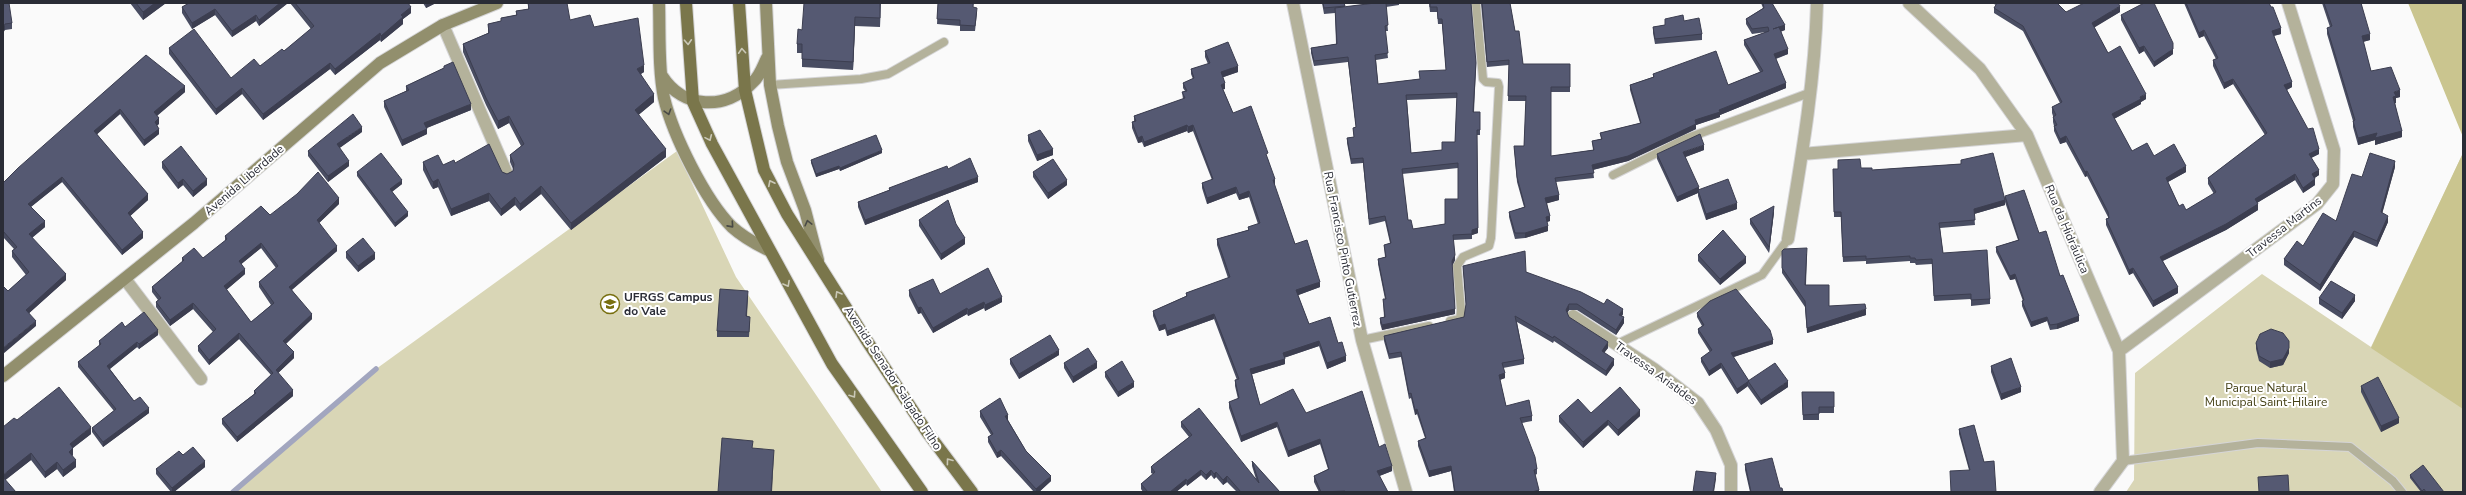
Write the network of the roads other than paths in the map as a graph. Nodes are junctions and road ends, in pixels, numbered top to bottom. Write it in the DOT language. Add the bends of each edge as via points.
graph roads {
  1 [pos="497,3"];
  2 [pos="659,3"];
  3 [pos="686,3"];
  4 [pos="739,3"];
  5 [pos="766,3"];
  6 [pos="1294,3"];
  7 [pos="1817,3"];
  8 [pos="1909,3"];
  9 [pos="2288,3"];
  10 [pos="1476,4"];
  11 [pos="443,25"];
  12 [pos="944,42"];
  13 [pos="768,57"];
  14 [pos="661,74"];
  15 [pos="770,85"];
  16 [pos="745,90"];
  17 [pos="1809,93"];
  18 [pos="693,102"];
  19 [pos="2027,135"];
  20 [pos="1802,154"];
  21 [pos="507,174"];
  22 [pos="1613,175"];
  23 [pos="1788,239"];
  24 [pos="768,250"];
  25 [pos="818,261"];
  26 [pos="125,279"];
  27 [pos="1574,316"];
  28 [pos="1362,340"];
  29 [pos="1617,344"];
  30 [pos="2119,351"];
  31 [pos="3,376"];
  32 [pos="201,379"];
  33 [pos="2122,461"];
  34 [pos="922,492"];
  35 [pos="972,492"];
  36 [pos="1406,492"];
  37 [pos="1731,492"];
  38 [pos="2100,492"];
  39 [pos="2402,492"];
  1 -- 11 [label="main road, Avenida Liberdade"];
  2 -- 14 [label="main road"];
  3 -- 18 [label="main road, one-way"];
  16 -- 4 [label="main road, Avenida Senador Salgado Filho, one-way"];
  5 -- 13 [label="main road, Avenida Senador Salgado Filho"];
  6 -- 28 [label="street, Rua Francisco Pinto Gutierrez"];
  7 -- 17 [label="street"];
  8 -- 19 [label="street, Rua da Hidráulica" via="1980,68"];
  9 -- 30 [label="street, Travessa Martins" via="2334,150 2333,184 2317,204"];
  10 -- 28 [label="lane" via="1482,79 1486,82 1495,81 1499,87 1490,246 1463,258 1456,266 1462,310 1460,319"];
  11 -- 21 [label="street"];
  11 -- 26 [label="main road, Avenida Liberdade" via="380,63"];
  12 -- 15 [label="lane" via="888,74 861,79"];
  13 -- 15 [label="main road, Avenida Senador Salgado Filho"];
  13 -- 16 [label="main road" via="754,82"];
  14 -- 18 [label="main road" via="677,94"];
  14 -- 24 [label="main road, one-way" via="669,116 706,192 731,226 748,240"];
  25 -- 15 [label="main road, Avenida Senador Salgado Filho, one-way" via="805,210 787,162"];
  16 -- 18 [label="main road" via="718,101"];
  25 -- 16 [label="main road, Avenida Senador Salgado Filho, one-way" via="787,214 764,170"];
  17 -- 20 [label="street"];
  17 -- 22 [label="lane" via="1685,139"];
  18 -- 24 [label="main road, one-way" via="712,144"];
  19 -- 20 [label="street"];
  19 -- 30 [label="street, Rua da Hidráulica"];
  20 -- 23 [label="street"];
  23 -- 29 [label="lane" via="1762,275"];
  24 -- 34 [label="main road, one-way" via="832,364"];
  35 -- 25 [label="main road, Avenida Senador Salgado Filho, one-way" via="927,432"];
  26 -- 31 [label="main road, Avenida Liberdade"];
  26 -- 32 [label="street"];
  27 -- 29 [label="street, Travessa Aristides"];
  28 -- 36 [label="street, Rua Francisco Pinto Gutierrez"];
  29 -- 37 [label="street, Travessa Aristides" via="1698,403 1716,430 1731,465"];
  30 -- 33 [label="street, Rua da Hidráulica"];
  33 -- 38 [label="street"];
  33 -- 39 [label="lane" via="2258,443 2350,447 2393,481"];
}
